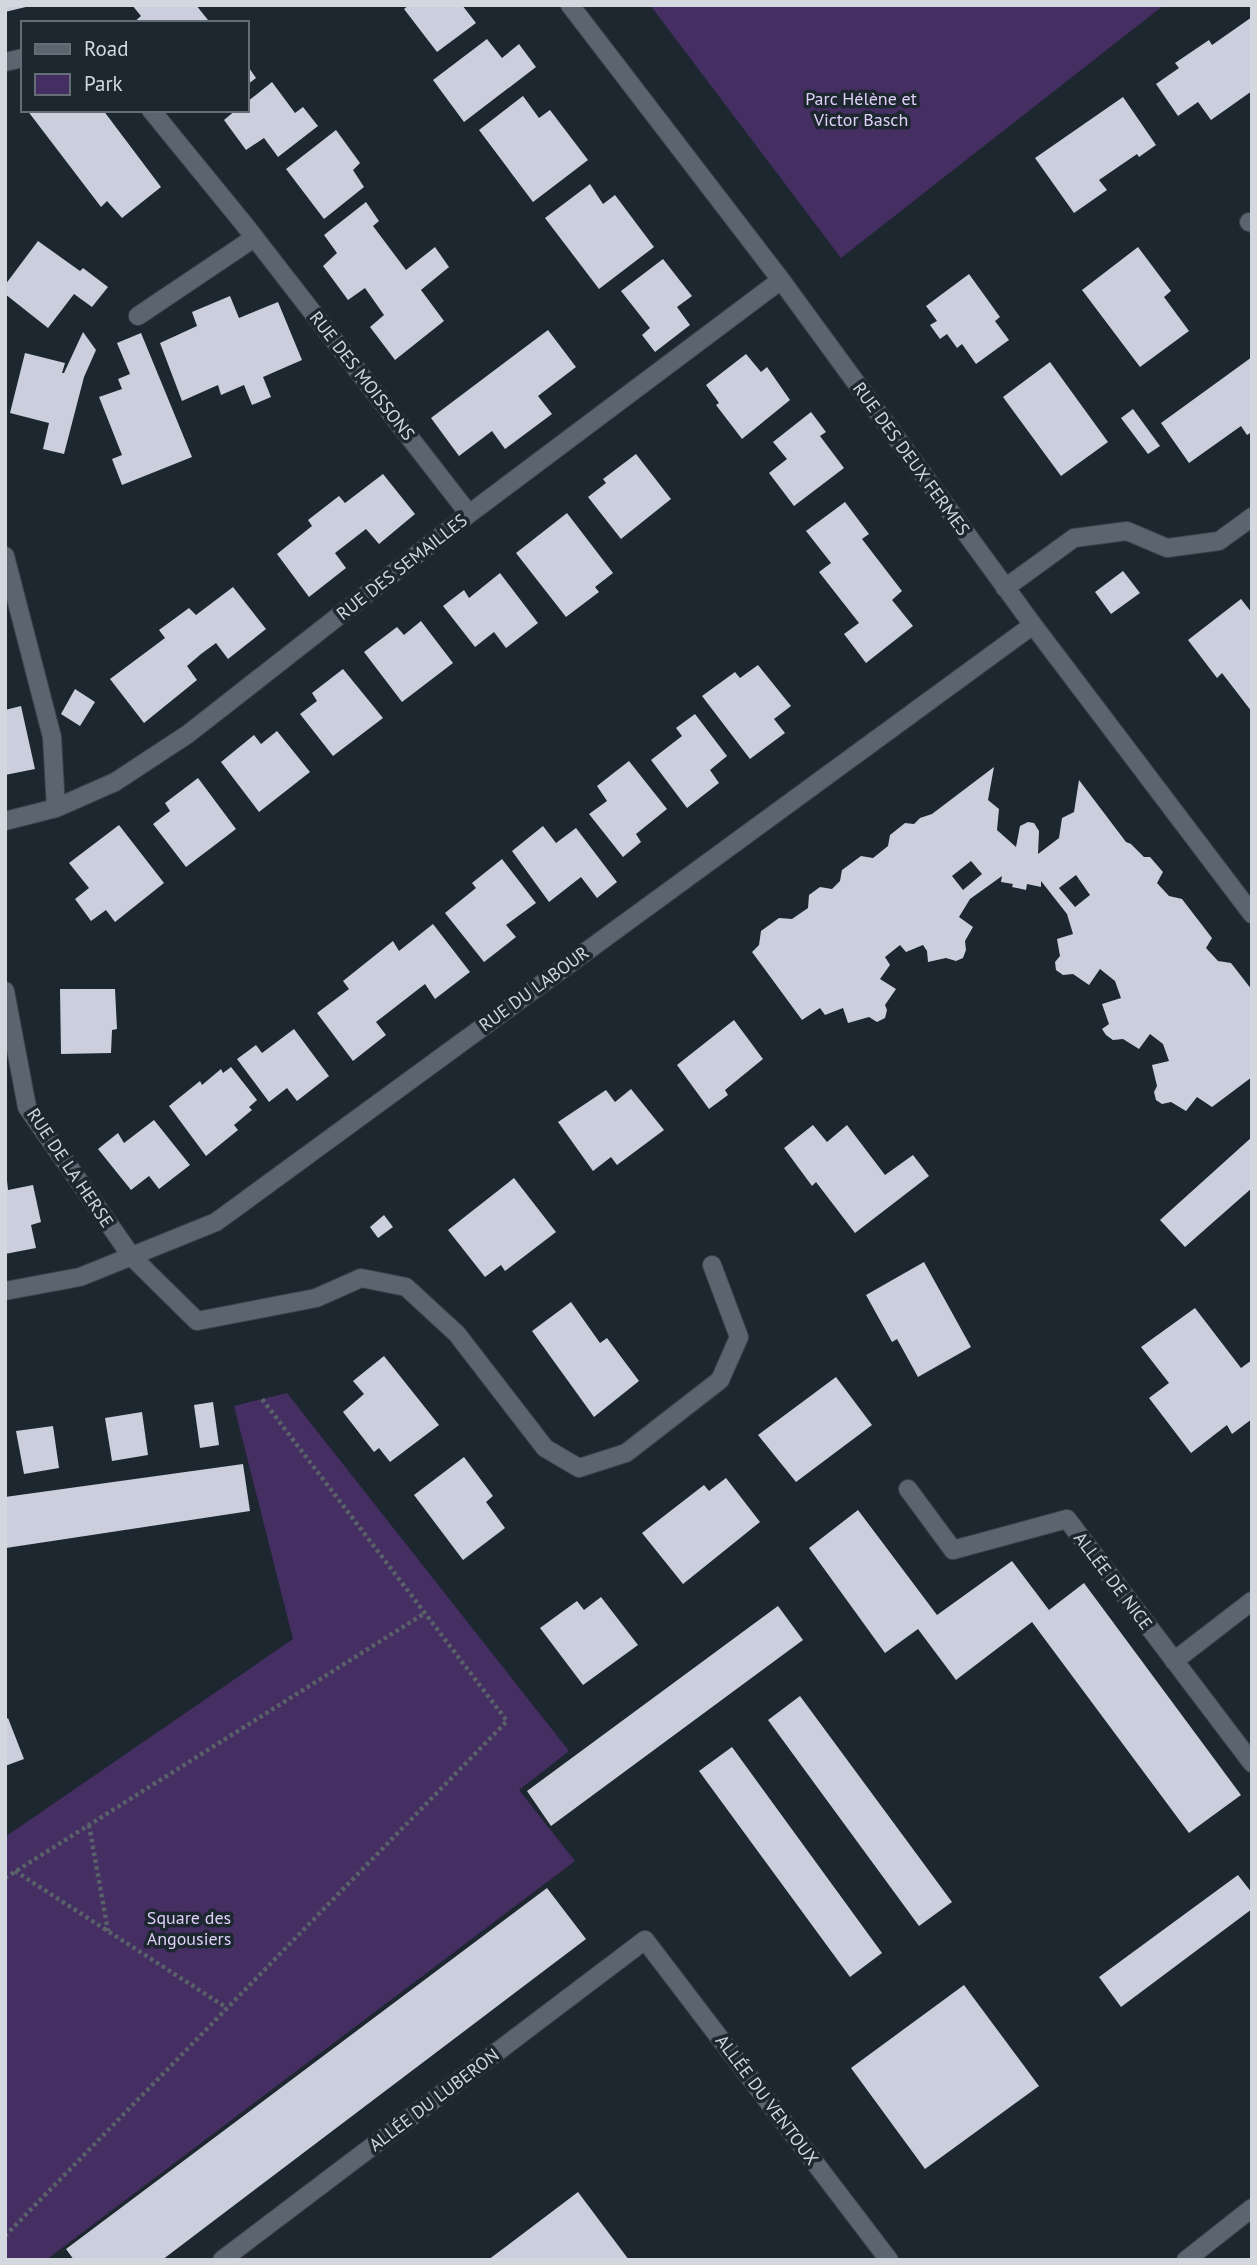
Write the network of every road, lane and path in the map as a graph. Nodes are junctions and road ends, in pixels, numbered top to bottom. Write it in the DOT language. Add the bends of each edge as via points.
graph roads {
  1 [pos="570,5"];
  2 [pos="153,112"];
  3 [pos="254,238"];
  4 [pos="781,280"];
  5 [pos="138,316"];
  6 [pos="469,514"];
  7 [pos="1252,517"];
  8 [pos="5,556"];
  9 [pos="1005,587"];
  10 [pos="1033,625"];
  11 [pos="56,808"];
  12 [pos="5,821"];
  13 [pos="1252,914"];
  14 [pos="5,991"];
  15 [pos="131,1257"];
  16 [pos="712,1265"];
  17 [pos="5,1291"];
  18 [pos="262,1399"];
  19 [pos="908,1489"];
  20 [pos="1252,1601"];
  21 [pos="425,1614"];
  22 [pos="1174,1661"];
  23 [pos="1252,1763"];
  24 [pos="89,1825"];
  25 [pos="15,1871"];
  26 [pos="5,1878"];
  27 [pos="108,1931"];
  28 [pos="645,1940"];
  29 [pos="227,2008"];
  30 [pos="1252,2208"];
  31 [pos="5,2236"];
  32 [pos="222,2260"];
  33 [pos="889,2260"];
  34 [pos="1186,2260"];
  1 -- 4 [label="street, RUE DES DEUX FERMES"];
  2 -- 3 [label="street, RUE DES MOISSONS"];
  3 -- 5 [label="street"];
  3 -- 6 [label="street, RUE DES MOISSONS"];
  4 -- 6 [label="street, RUE DES SEMAILLES"];
  4 -- 9 [label="street, RUE DES DEUX FERMES"];
  6 -- 11 [label="street, RUE DES SEMAILLES" via="188,734 115,782"];
  7 -- 9 [label="street" via="1219,541 1167,548 1127,531 1074,538"];
  8 -- 11 [label="street" via="52,737"];
  9 -- 10 [label="street, RUE DES DEUX FERMES"];
  10 -- 13 [label="street, RUE DES DEUX FERMES"];
  10 -- 15 [label="street, RUE DU LABOUR" via="216,1222"];
  11 -- 12 [label="street, RUE DES SEMAILLES"];
  14 -- 15 [label="street, RUE DE LA HERSE" via="27,1107"];
  15 -- 16 [label="street, RUE DE LA HERSE" via="197,1321 316,1298 362,1278 406,1287 457,1334 545,1448 579,1468 626,1453 720,1380 739,1337"];
  15 -- 17 [label="street, RUE DU LABOUR" via="80,1277"];
  18 -- 21 [label="path"];
  19 -- 22 [label="street, ALLÉE DE NICE" via="953,1550 1067,1520"];
  20 -- 22 [label="street"];
  21 -- 24 [label="path"];
  21 -- 29 [label="path" via="507,1721"];
  22 -- 23 [label="street, ALLÉE DE NICE"];
  24 -- 25 [label="path"];
  24 -- 27 [label="path"];
  25 -- 26 [label="path"];
  25 -- 27 [label="path"];
  27 -- 29 [label="path"];
  28 -- 32 [label="street, ALLÉE DU LUBERON"];
  28 -- 33 [label="street, ALLÉE DU VENTOUX"];
  29 -- 31 [label="path"];
  30 -- 34 [label="street"];
}
